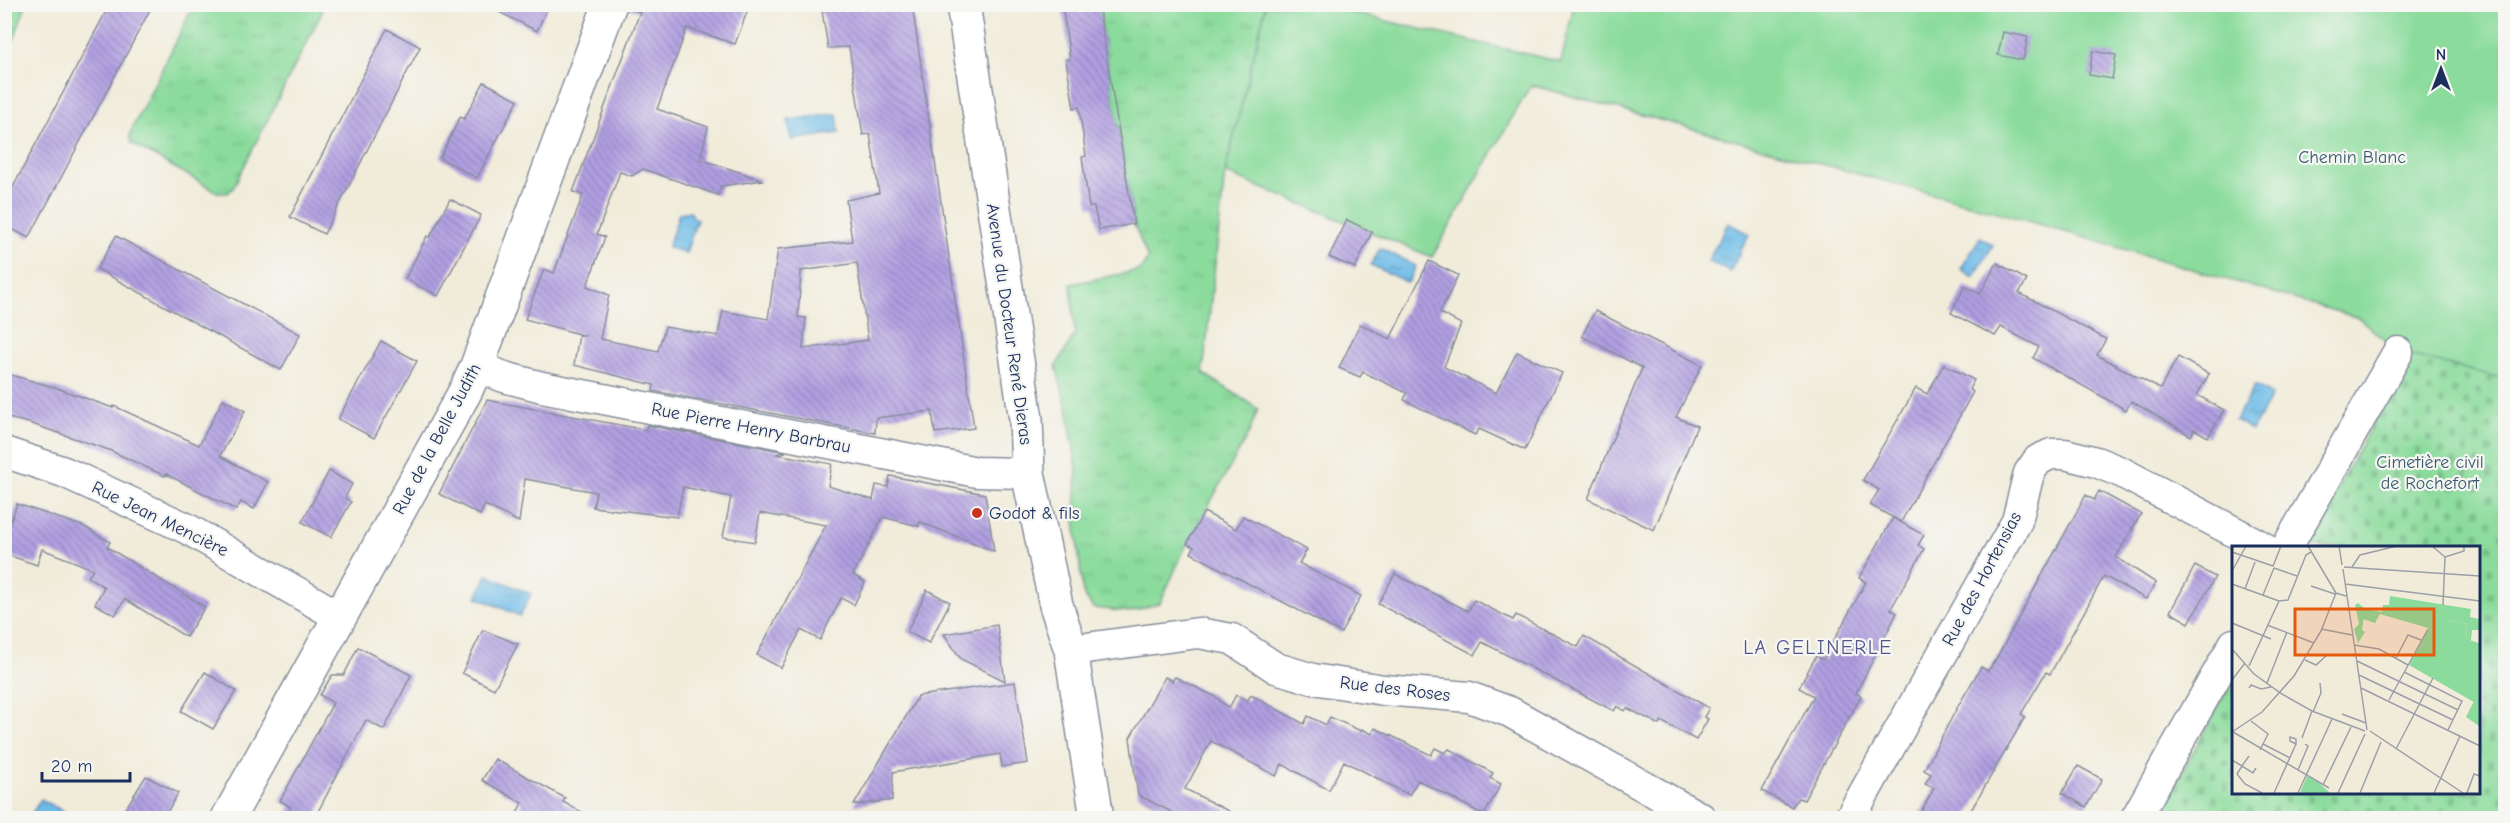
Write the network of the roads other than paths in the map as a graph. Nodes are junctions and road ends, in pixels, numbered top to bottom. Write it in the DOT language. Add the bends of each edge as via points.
graph roads {
  1 [pos="610,4"];
  2 [pos="963,4"];
  3 [pos="2398,352"];
  4 [pos="477,366"];
  5 [pos="4,452"];
  6 [pos="1028,472"];
  7 [pos="2261,546"];
  8 [pos="2288,546"];
  9 [pos="340,617"];
  10 [pos="2232,648"];
  11 [pos="1071,650"];
  12 [pos="228,819"];
  13 [pos="1097,819"];
  14 [pos="1701,819"];
  15 [pos="1850,819"];
  16 [pos="2136,819"];
  1 -- 4 [label="street, Rue de la Belle Judith"];
  2 -- 6 [label="street, Avenue du Docteur René Dieras" via="1026,418"];
  3 -- 8 [label="street"];
  4 -- 6 [label="street, Rue Pierre Henry Barbrau" via="554,390 977,472"];
  4 -- 9 [label="street, Rue de la Belle Judith"];
  5 -- 9 [label="street, Rue Jean Mencière" via="64,472 186,528"];
  6 -- 11 [label="street, Avenue du Docteur René Dieras" via="1056,605"];
  7 -- 15 [label="street, Rue des Hortensias" via="2096,462 2065,454 2051,454 2038,460 2029,472 2016,521"];
  9 -- 12 [label="street, Rue de la Belle Judith"];
  10 -- 16 [label="street"];
  11 -- 13 [label="street, Avenue du Docteur René Dieras"];
  11 -- 14 [label="street, Rue des Roses" via="1198,633 1232,639 1276,668 1313,679 1469,698 1510,712"];
}
